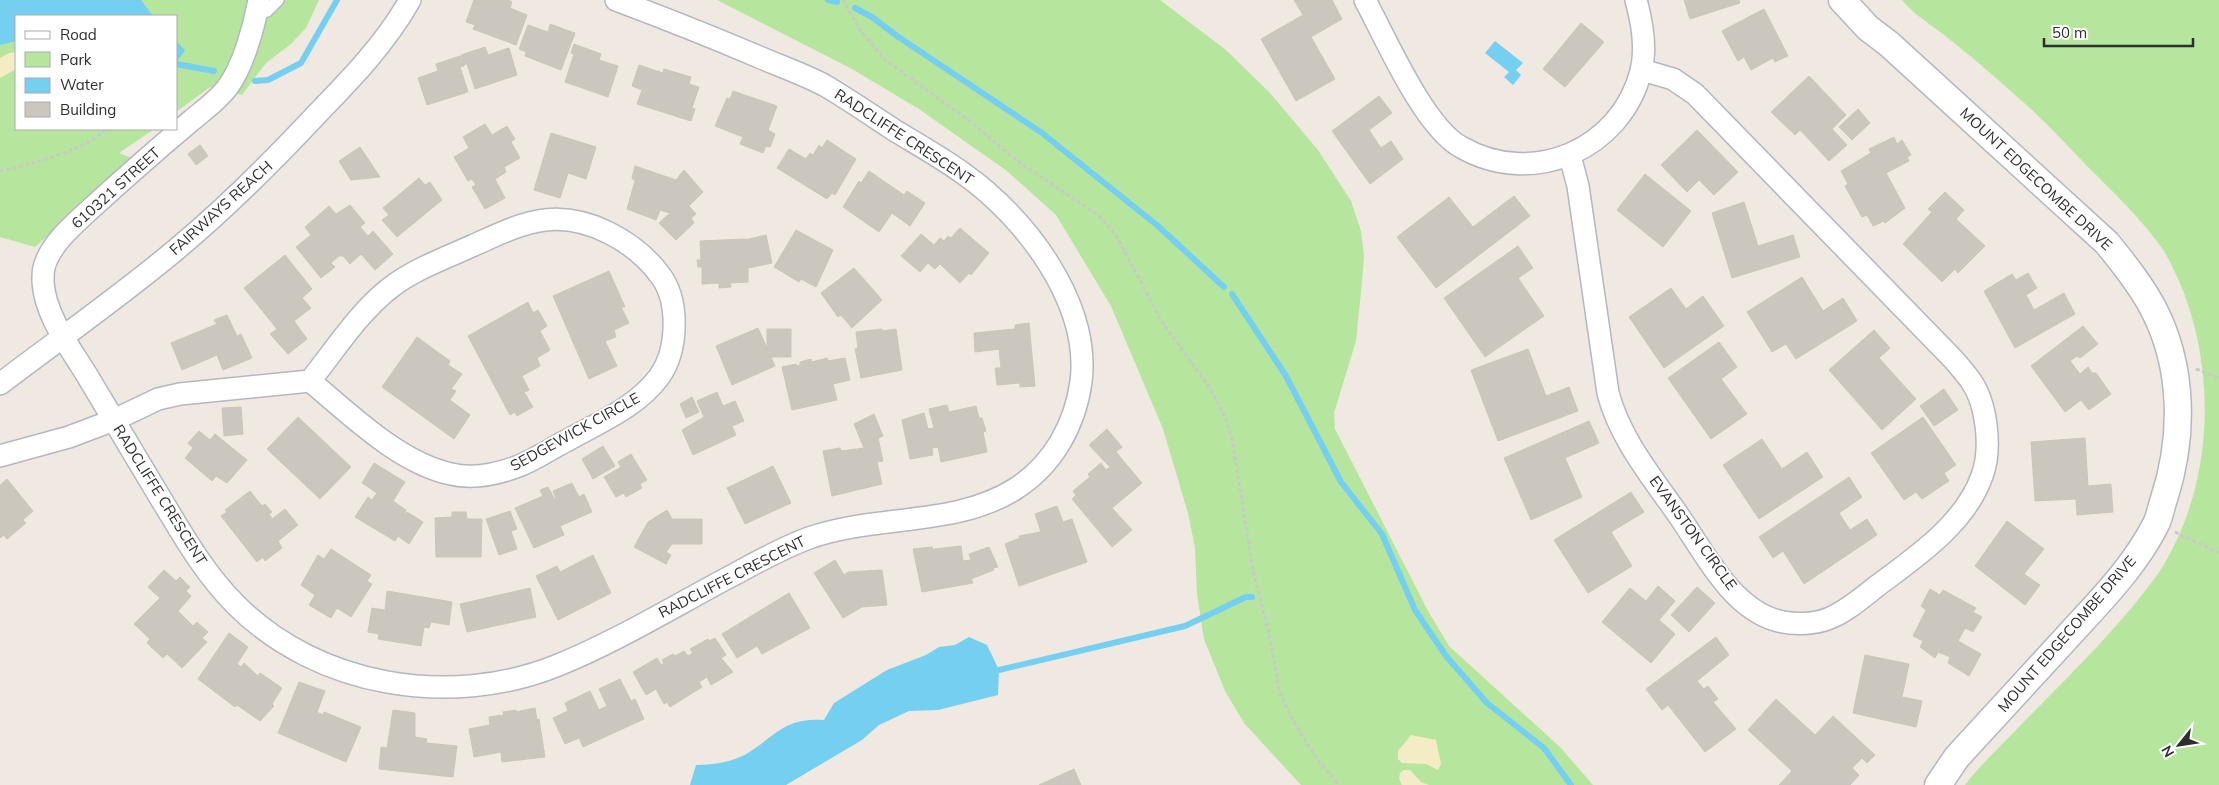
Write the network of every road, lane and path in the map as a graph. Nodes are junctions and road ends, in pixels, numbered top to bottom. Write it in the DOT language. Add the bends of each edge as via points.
graph roads {
  1 [pos="278,0"];
  2 [pos="410,0"];
  3 [pos="616,0"];
  4 [pos="843,0"];
  5 [pos="1364,0"];
  6 [pos="1636,0"];
  7 [pos="1842,0"];
  8 [pos="1862,0"];
  9 [pos="258,7"];
  10 [pos="1889,44"];
  11 [pos="1642,70"];
  12 [pos="104,130"];
  13 [pos="1570,156"];
  14 [pos="0,171"];
  15 [pos="64,336"];
  16 [pos="310,381"];
  17 [pos="0,384"];
  18 [pos="114,420"];
  19 [pos="0,456"];
  20 [pos="2156,523"];
  21 [pos="2219,553"];
  22 [pos="1339,785"];
  23 [pos="1938,785"];
  1 -- 9 [label="lane" via="267,11"];
  2 -- 15 [label="street, FAIRWAYS REACH" via="396,25 367,60 282,152 177,249"];
  3 -- 18 [label="street, RADCLIFFE CRESCENT" via="822,84 967,175 1010,214 1044,258 1065,296 1081,340 1082,373 1077,405 1065,436 1045,464 1017,488 982,506 954,514 843,528 806,538 554,667 511,680 466,687 425,688 376,681 326,664 273,636 239,608 192,552"];
  4 -- 22 [label="path" via="860,30 885,60 971,122 1022,164 1098,215 1116,235 1162,322 1211,389 1226,422 1233,444 1252,568 1280,693 1308,745"];
  5 -- 13 [label="street" via="1436,127 1460,147 1490,160 1515,165 1541,164"];
  6 -- 11 [label="street" via="1644,35"];
  7 -- 10 [label="street, MOUNT EDGECOMBE DRIVE" via="1868,28"];
  8 -- 10 [label="street, MOUNT EDGECOMBE DRIVE"];
  9 -- 15 [label="street, 610321 STREET" via="237,71 222,95 115,186 48,255 42,273 44,293"];
  10 -- 20 [label="street, MOUNT EDGECOMBE DRIVE" via="2107,243 2135,278 2154,309 2168,345 2176,382 2178,419 2174,467"];
  11 -- 13 [label="street" via="1632,96 1618,117 1598,138"];
  11 -- 13 [label="street, EVANSTON CIRCLE" via="1673,79 1695,94 1972,382 1982,408 1988,439 1983,475 1968,505 1948,528 1905,565 1830,618 1805,624 1774,620 1747,606 1723,579 1630,445 1614,415 1608,393 1578,186"];
  12 -- 14 [label="path" via="97,138 80,146"];
  15 -- 17 [label="street, FAIRWAYS REACH"];
  15 -- 18 [label="street, RADCLIFFE CRESCENT"];
  16 -- 16 [label="street, SEDGEWICK CIRCLE" via="401,453 424,465 451,475 498,473 518,467 646,393 671,357 674,334 671,303 661,276 640,254 619,239 577,222 546,219 518,226 428,266 391,287 366,310"];
  16 -- 18 [label="street" via="180,394 158,399"];
  18 -- 19 [label="street" via="69,437"];
  20 -- 21 [label="path"];
  20 -- 23 [label="street, MOUNT EDGECOMBE DRIVE" via="2134,560 2106,594 1957,757"];
}
